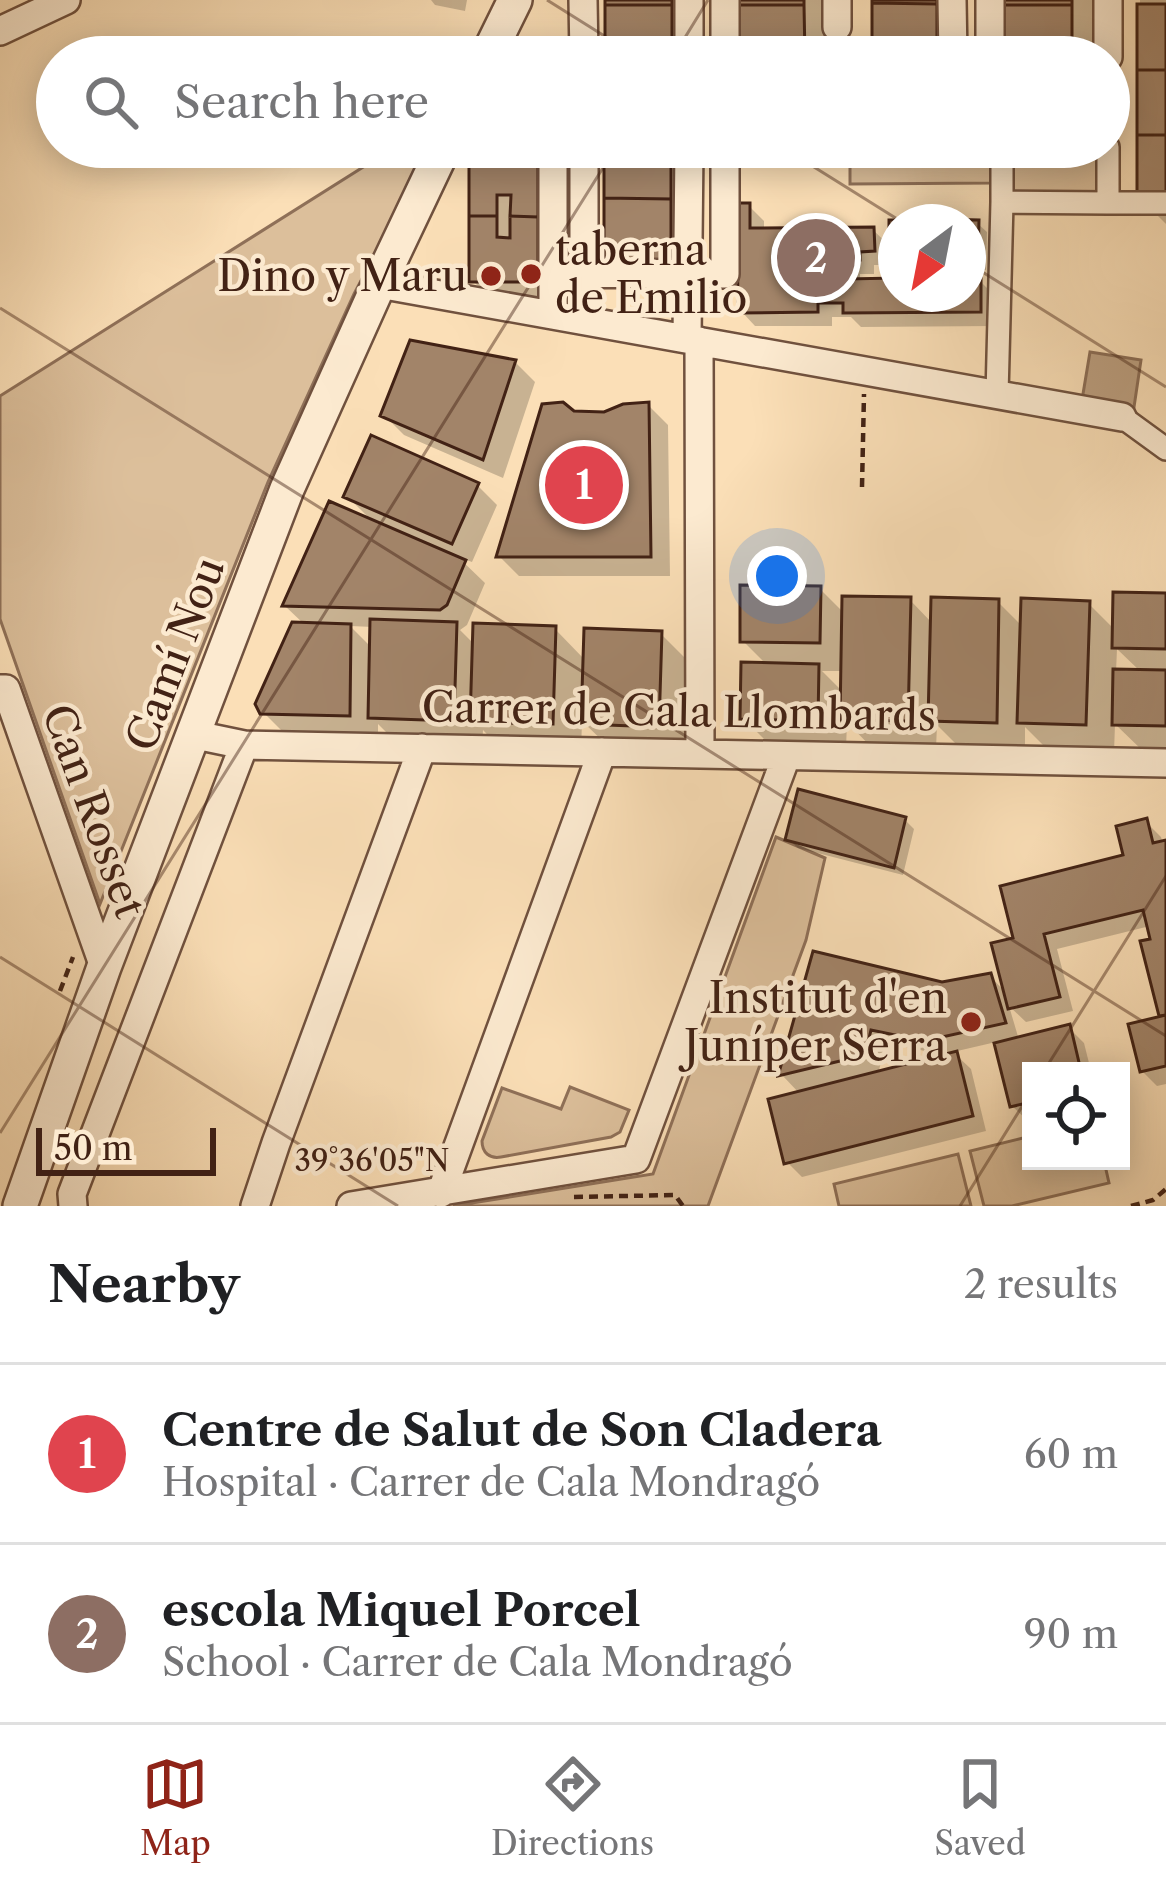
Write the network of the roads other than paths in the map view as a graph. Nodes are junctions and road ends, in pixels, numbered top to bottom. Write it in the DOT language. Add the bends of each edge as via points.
graph roads {
  1 [pos="66,0"];
  2 [pos="515,0"];
  3 [pos="583,0"];
  4 [pos="689,0"];
  5 [pos="725,0"];
  6 [pos="952,0"];
  7 [pos="990,0"];
  8 [pos="1108,0"];
  9 [pos="0,32"];
  10 [pos="498,36"];
  11 [pos="584,36"];
  12 [pos="689,36"];
  13 [pos="725,36"];
  14 [pos="953,36"];
  15 [pos="990,36"];
  16 [pos="1108,36"];
  17 [pos="434,168"];
  18 [pos="553,168"];
  19 [pos="584,168"];
  20 [pos="688,168"];
  21 [pos="725,168"];
  22 [pos="1002,168"];
  23 [pos="1108,168"];
  24 [pos="1002,202"];
  25 [pos="1108,202"];
  26 [pos="1166,203"];
  27 [pos="584,272"];
  28 [pos="554,273"];
  29 [pos="688,273"];
  30 [pos="379,284"];
  31 [pos="553,315"];
  32 [pos="584,320"];
  33 [pos="693,340"];
  34 [pos="997,395"];
  35 [pos="1123,418"];
  36 [pos="1166,449"];
  37 [pos="0,689"];
  38 [pos="191,734"];
  39 [pos="244,745"];
  40 [pos="422,748"];
  41 [pos="602,752"];
  42 [pos="700,754"];
  43 [pos="786,757"];
  44 [pos="1166,763"];
  45 [pos="104,967"];
  46 [pos="441,1192"];
  47 [pos="20,1206"];
  48 [pos="73,1206"];
  49 [pos="255,1206"];
  50 [pos="351,1206"];
  1 -- 9 [label="street"];
  2 -- 10 [label="street"];
  3 -- 11 [label="street"];
  4 -- 12 [label="street"];
  5 -- 13 [label="street"];
  6 -- 14 [label="street"];
  7 -- 15 [label="street"];
  8 -- 16 [label="street"];
  17 -- 30 [label="street, Camí Nou"];
  18 -- 28 [label="street"];
  19 -- 27 [label="street"];
  20 -- 29 [label="street"];
  21 -- 29 [label="street" via="724,274"];
  22 -- 24 [label="street"];
  23 -- 25 [label="street"];
  24 -- 25 [label="street"];
  24 -- 34 [label="street"];
  25 -- 26 [label="street"];
  27 -- 28 [label="street"];
  27 -- 29 [label="street"];
  27 -- 32 [label="street"];
  28 -- 31 [label="street"];
  29 -- 33 [label="street"];
  30 -- 31 [label="street"];
  30 -- 38 [label="street, Camí Nou"];
  31 -- 32 [label="street"];
  32 -- 33 [label="street"];
  33 -- 34 [label="street"];
  33 -- 42 [label="street"];
  34 -- 35 [label="street"];
  35 -- 36 [label="street"];
  37 -- 45 [label="street, Can Rosset"];
  38 -- 39 [label="street, Carrer de Cala Llombards"];
  38 -- 45 [label="street, Camí Nou"];
  39 -- 40 [label="street, Carrer de Cala Llombards"];
  39 -- 48 [label="street"];
  40 -- 41 [label="street, Carrer de Cala Llombards"];
  40 -- 49 [label="street"];
  41 -- 42 [label="street, Carrer de Cala Llombards"];
  41 -- 46 [label="street"];
  42 -- 43 [label="street, Carrer de Cala Llombards"];
  43 -- 44 [label="street, Carrer de Cala Llombards"];
  43 -- 46 [label="street" via="636,1159"];
  45 -- 47 [label="street, Camí Nou"];
  46 -- 50 [label="street"];
}
